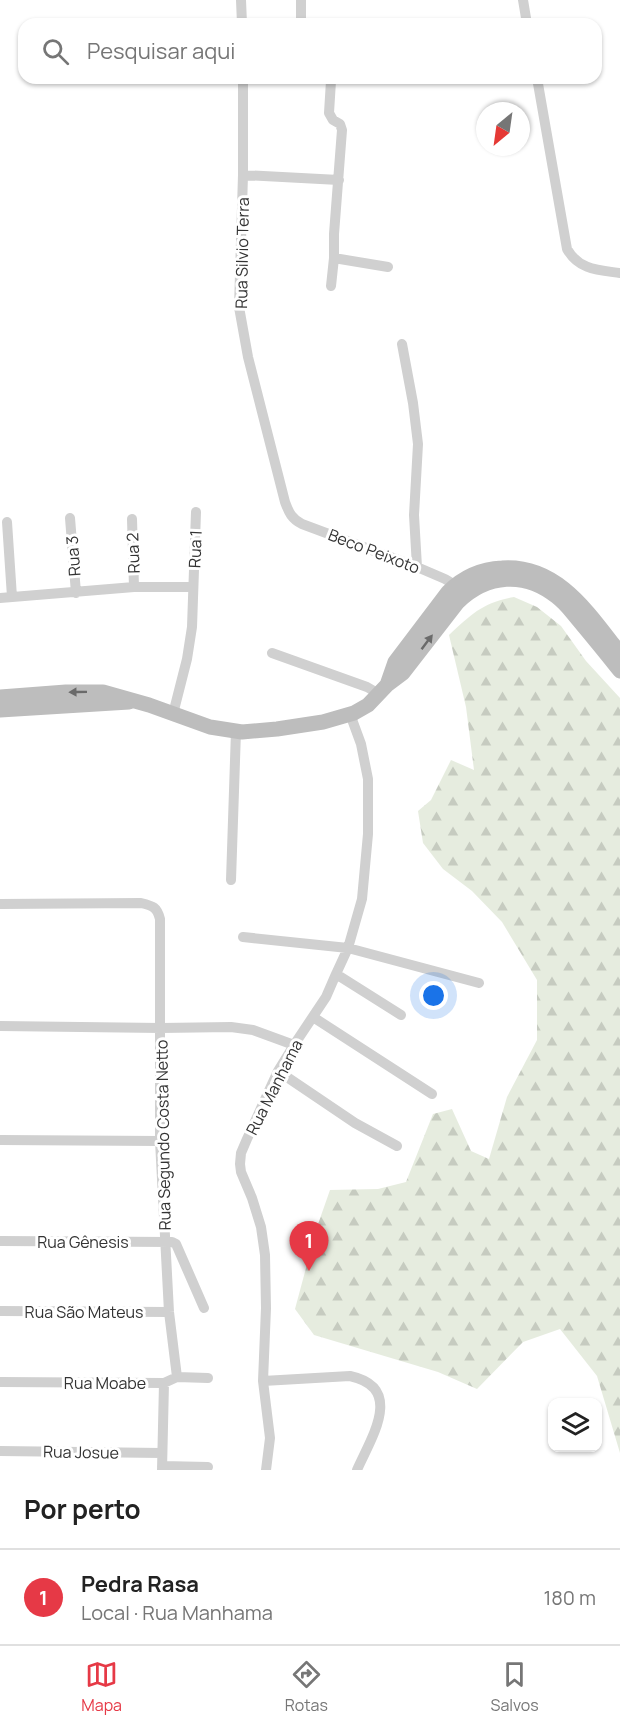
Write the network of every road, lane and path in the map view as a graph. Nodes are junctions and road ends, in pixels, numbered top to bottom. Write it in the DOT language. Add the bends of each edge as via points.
graph roads {
  1 [pos="242,0"];
  2 [pos="301,0"];
  3 [pos="523,0"];
  4 [pos="242,18"];
  5 [pos="301,18"];
  6 [pos="526,18"];
  7 [pos="243,84"];
  8 [pos="330,84"];
  9 [pos="538,84"];
  10 [pos="243,176"];
  11 [pos="339,180"];
  12 [pos="334,258"];
  13 [pos="388,267"];
  14 [pos="620,273"];
  15 [pos="331,286"];
  16 [pos="402,344"];
  17 [pos="196,512"];
  18 [pos="70,518"];
  19 [pos="132,519"];
  20 [pos="7,522"];
  21 [pos="302,524"];
  22 [pos="417,567"];
  23 [pos="456,586"];
  24 [pos="134,587"];
  25 [pos="193,587"];
  26 [pos="76,593"];
  27 [pos="12,597"];
  28 [pos="0,598"];
  29 [pos="272,653"];
  30 [pos="620,653"];
  31 [pos="620,671"];
  32 [pos="383,690"];
  33 [pos="0,697"];
  34 [pos="135,701"];
  35 [pos="0,710"];
  36 [pos="173,714"];
  37 [pos="350,714"];
  38 [pos="236,731"];
  39 [pos="231,880"];
  40 [pos="0,904"];
  41 [pos="243,937"];
  42 [pos="348,948"];
  43 [pos="336,974"];
  44 [pos="479,983"];
  45 [pos="401,1015"];
  46 [pos="313,1017"];
  47 [pos="0,1026"];
  48 [pos="160,1028"];
  49 [pos="294,1045"];
  50 [pos="278,1071"];
  51 [pos="432,1094"];
  52 [pos="0,1140"];
  53 [pos="160,1141"];
  54 [pos="397,1146"];
  55 [pos="0,1241"];
  56 [pos="165,1242"];
  57 [pos="204,1308"];
  58 [pos="0,1311"];
  59 [pos="169,1312"];
  60 [pos="177,1377"];
  61 [pos="208,1378"];
  62 [pos="263,1381"];
  63 [pos="0,1382"];
  64 [pos="164,1383"];
  65 [pos="0,1451"];
  66 [pos="162,1453"];
  67 [pos="208,1467"];
  68 [pos="162,1468"];
  69 [pos="266,1470"];
  70 [pos="357,1470"];
  1 -- 4 [label="street"];
  2 -- 5 [label="street"];
  3 -- 6 [label="street"];
  7 -- 10 [label="street, Rua Silvio Terra"];
  8 -- 11 [label="street" via="329,113 341,127"];
  9 -- 14 [label="street" via="567,249 584,266"];
  10 -- 11 [label="street"];
  10 -- 21 [label="street, Rua Silvio Terra" via="239,307 285,502 294,520"];
  11 -- 12 [label="street"];
  12 -- 13 [label="street"];
  12 -- 15 [label="street"];
  16 -- 22 [label="street" via="418,444 414,515"];
  17 -- 25 [label="street, Rua 1"];
  18 -- 26 [label="street, Rua 3"];
  19 -- 24 [label="street, Rua 2"];
  20 -- 27 [label="street"];
  21 -- 22 [label="street, Beco Peixoto"];
  22 -- 23 [label="street, Beco Peixoto"];
  23 -- 30 [label="main road" via="475,573 494,568 518,568 544,575 571,594"];
  23 -- 31 [label="main road" via="507,579 544,588 563,602"];
  23 -- 32 [label="main road" via="458,602 403,673"];
  24 -- 25 [label="street"];
  24 -- 26 [label="street"];
  25 -- 36 [label="street, Rua 1" via="192,627"];
  26 -- 27 [label="street"];
  27 -- 28 [label="street"];
  29 -- 32 [label="street"];
  32 -- 37 [label="main road" via="368,705"];
  34 -- 33 [label="main road, one-way" via="90,692"];
  34 -- 35 [label="main road"];
  34 -- 36 [label="main road"];
  36 -- 38 [label="main road"];
  37 -- 38 [label="main road" via="278,729"];
  37 -- 42 [label="street, Rua Manhama" via="368,779 368,834 362,899"];
  38 -- 39 [label="street"];
  40 -- 48 [label="street, Rua Segundo Costa Netto" via="152,906 160,920"];
  41 -- 42 [label="street"];
  42 -- 43 [label="street, Rua Manhama"];
  42 -- 44 [label="street"];
  43 -- 45 [label="street"];
  43 -- 46 [label="street, Rua Manhama"];
  46 -- 49 [label="street, Rua Manhama"];
  46 -- 51 [label="street"];
  47 -- 48 [label="street"];
  48 -- 49 [label="street" via="231,1027 253,1030"];
  48 -- 53 [label="street, Rua Segundo Costa Netto"];
  49 -- 50 [label="street, Rua Manhama"];
  50 -- 54 [label="street"];
  50 -- 62 [label="street, Rua Manhama" via="240,1164 261,1227 265,1255"];
  52 -- 53 [label="street"];
  53 -- 56 [label="street, Rua Segundo Costa Netto"];
  55 -- 56 [label="street, Rua Gênesis"];
  56 -- 57 [label="street" via="176,1244"];
  56 -- 59 [label="street, Rua Segundo Costa Netto"];
  58 -- 59 [label="street, Rua São Mateus"];
  59 -- 60 [label="street, Rua Segundo Costa Netto"];
  60 -- 61 [label="street, Rua Moabe"];
  60 -- 64 [label="street, Rua Moabe"];
  62 -- 69 [label="street, Rua Manhama" via="270,1438"];
  62 -- 70 [label="street" via="350,1376 373,1387 381,1406 379,1422"];
  63 -- 64 [label="street, Rua Moabe"];
  64 -- 66 [label="street"];
  65 -- 66 [label="street, Rua Josue"];
  66 -- 68 [label="street"];
  67 -- 68 [label="street"];
}
